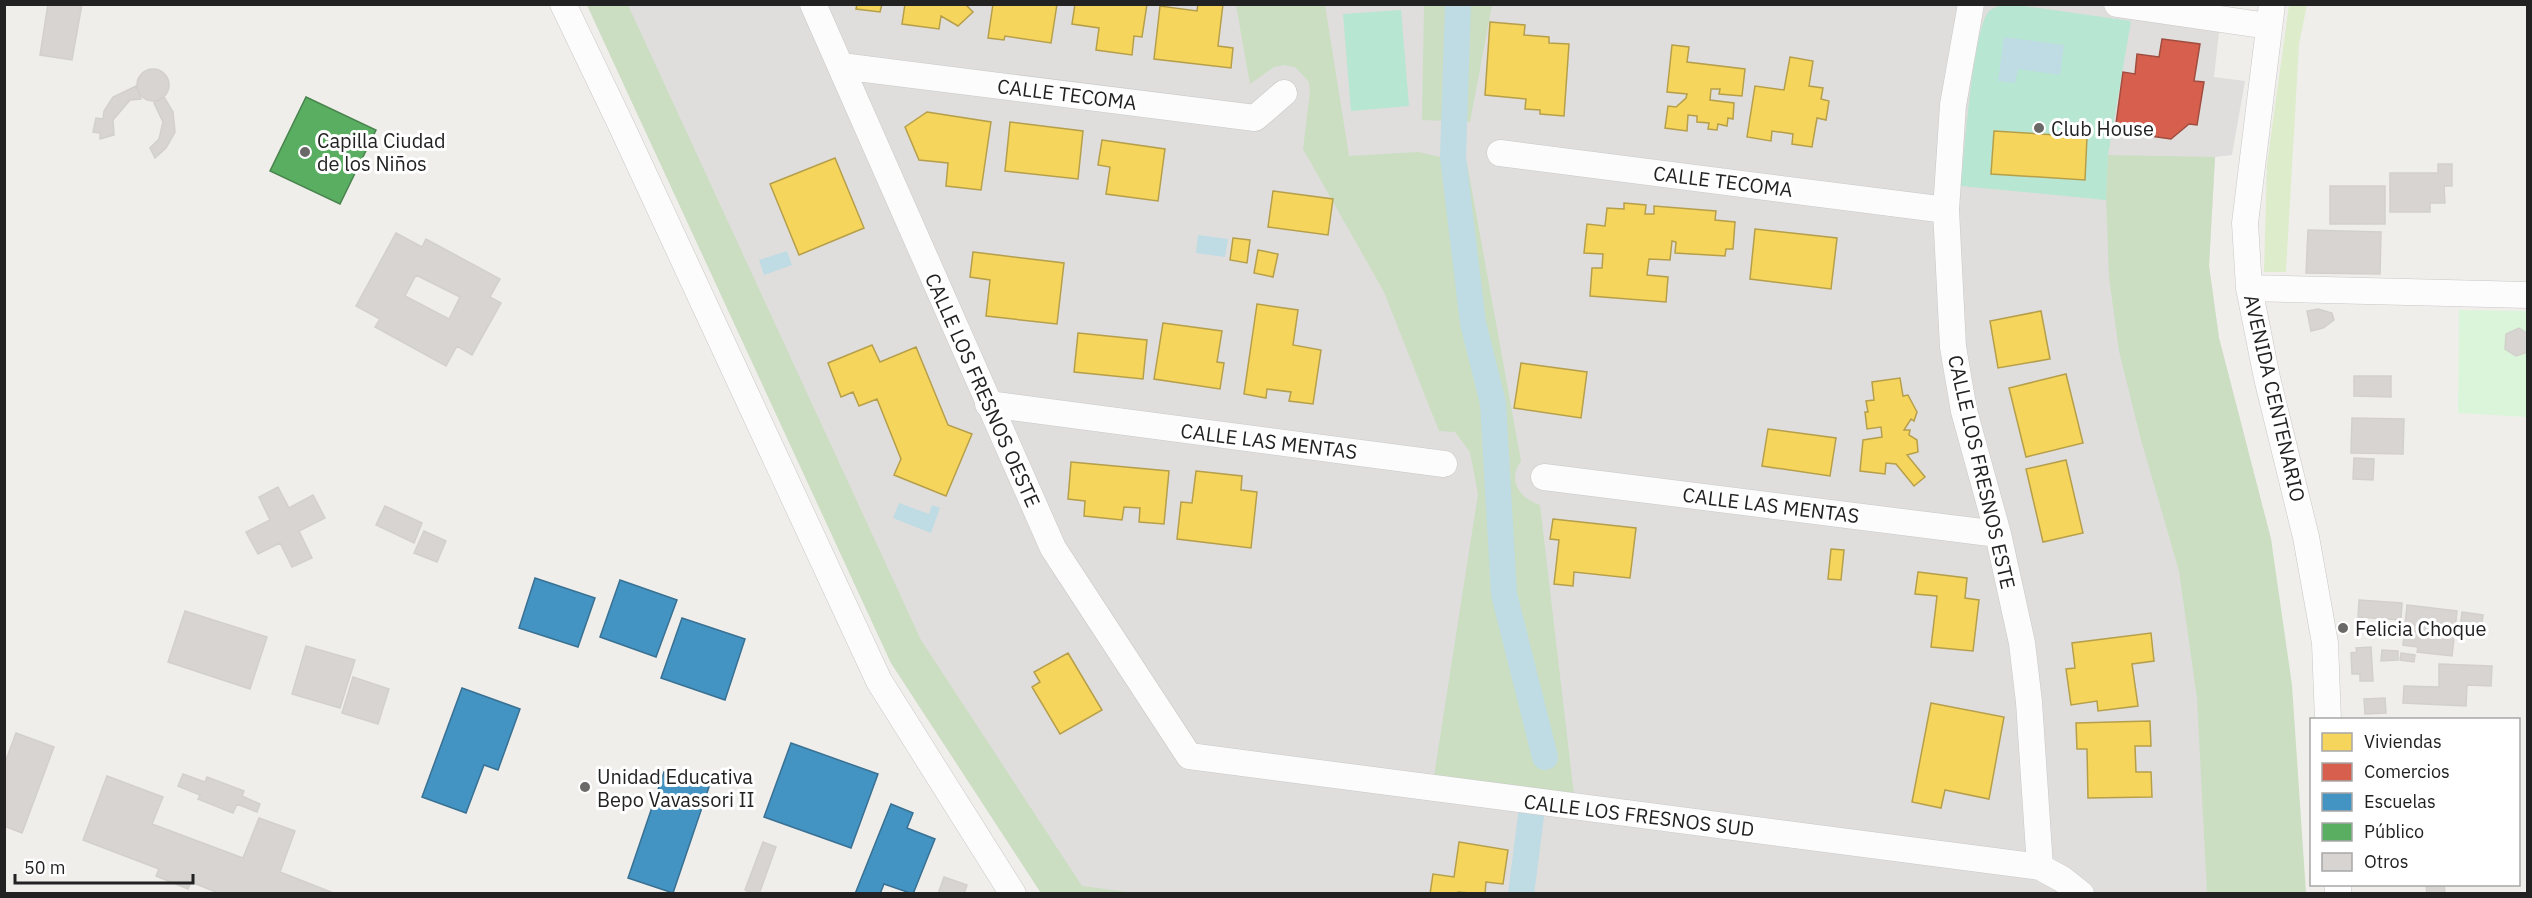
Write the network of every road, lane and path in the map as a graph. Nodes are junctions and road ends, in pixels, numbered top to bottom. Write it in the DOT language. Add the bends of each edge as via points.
graph roads {
  1 [pos="563,4"];
  2 [pos="813,4"];
  3 [pos="1971,4"];
  4 [pos="2117,4"];
  5 [pos="2270,15"];
  6 [pos="841,66"];
  7 [pos="1284,93"];
  8 [pos="1500,153"];
  9 [pos="1946,210"];
  10 [pos="2249,288"];
  11 [pos="2528,295"];
  12 [pos="988,404"];
  13 [pos="1444,464"];
  14 [pos="1544,477"];
  15 [pos="1998,534"];
  16 [pos="2328,718"];
  17 [pos="1189,756"];
  18 [pos="2040,867"];
  19 [pos="1014,894"];
  20 [pos="2081,894"];
  1 -- 19 [label="street" via="879,681"];
  2 -- 6 [label="street, CALLE LOS FRESNOS OESTE"];
  3 -- 9 [label="street, CALLE LOS FRESNOS ESTE" via="1953,105"];
  4 -- 5 [label="street"];
  5 -- 10 [label="street, AVENIDA CENTENARIO" via="2245,223"];
  6 -- 7 [label="street, CALLE TECOMA" via="1255,118"];
  6 -- 12 [label="street, CALLE LOS FRESNOS OESTE"];
  8 -- 9 [label="street, CALLE TECOMA"];
  9 -- 15 [label="street, CALLE LOS FRESNOS ESTE" via="1953,347 1965,411"];
  10 -- 11 [label="street"];
  10 -- 16 [label="street, AVENIDA CENTENARIO" via="2306,537 2325,643"];
  12 -- 13 [label="street, CALLE LAS MENTAS"];
  12 -- 17 [label="street, CALLE LOS FRESNOS OESTE" via="1053,548"];
  14 -- 15 [label="street, CALLE LAS MENTAS"];
  15 -- 18 [label="street, CALLE LOS FRESNOS ESTE" via="2022,643 2030,702"];
  17 -- 18 [label="street, CALLE LOS FRESNOS SUD"];
  18 -- 20 [label="street, CALLE LOS FRESNOS SUD"];
}
